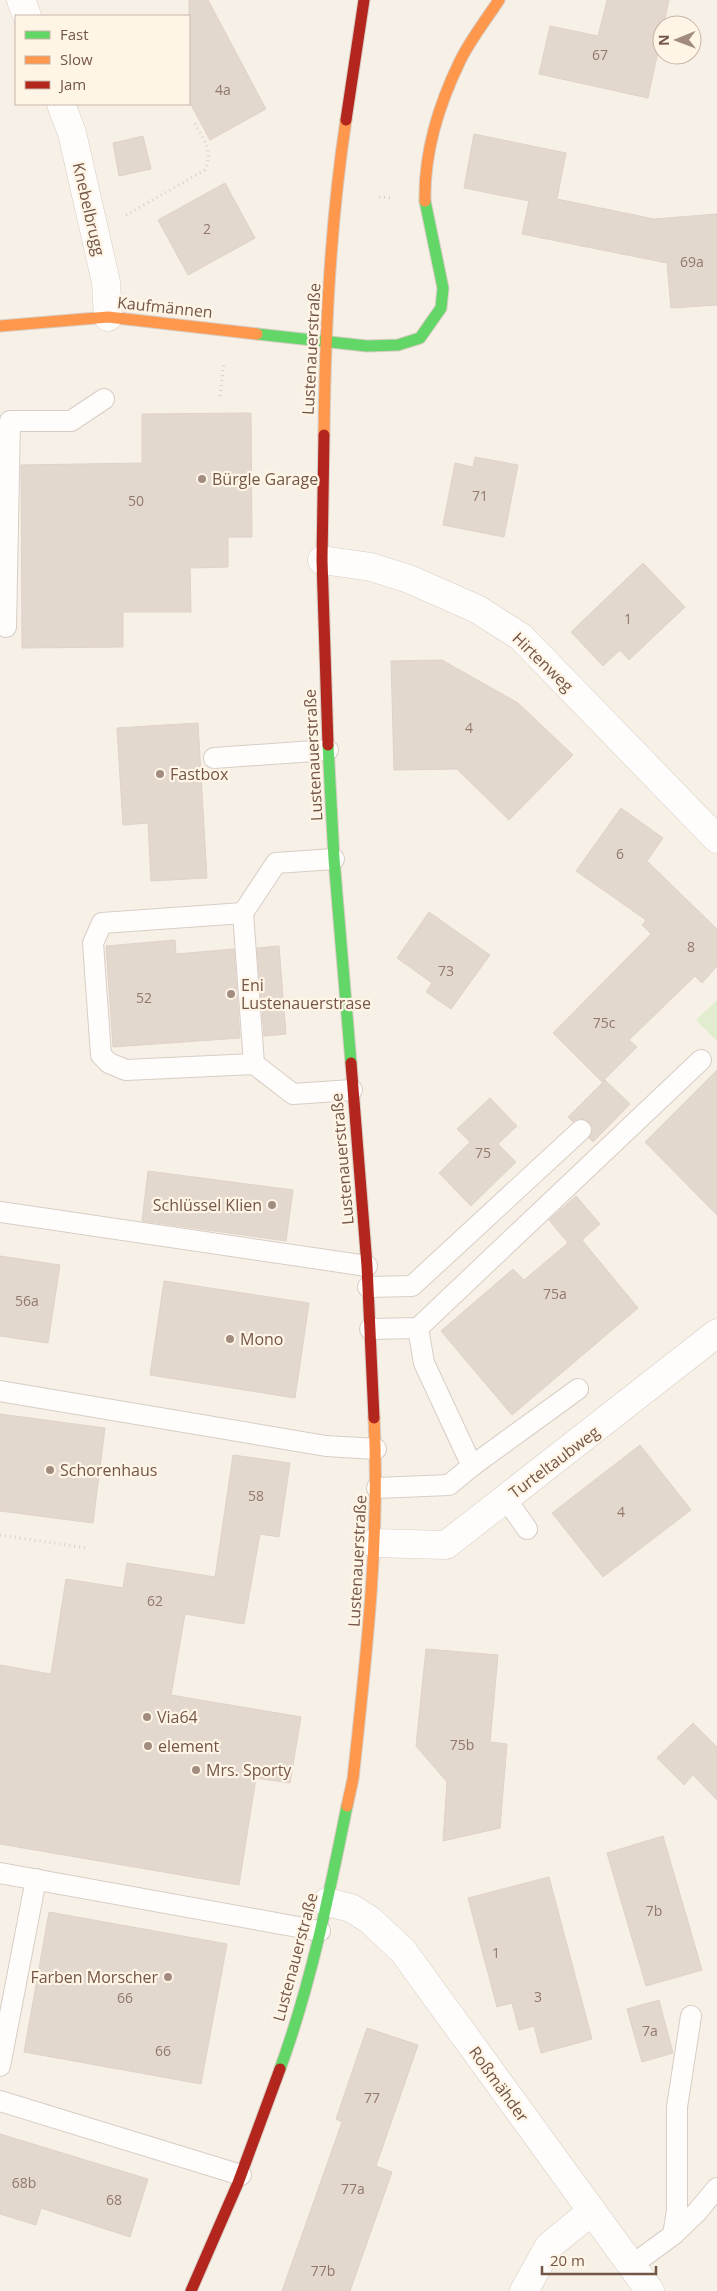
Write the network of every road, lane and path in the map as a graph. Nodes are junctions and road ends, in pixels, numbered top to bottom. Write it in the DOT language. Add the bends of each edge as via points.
graph roads {
  1 [pos="21,0"];
  2 [pos="364,0"];
  3 [pos="499,0"];
  4 [pos="27,15"];
  5 [pos="61,105"];
  6 [pos="194,122"];
  7 [pos="131,213"];
  8 [pos="108,317"];
  9 [pos="2,322"];
  10 [pos="325,341"];
  11 [pos="104,399"];
  12 [pos="322,560"];
  13 [pos="6,627"];
  14 [pos="328,750"];
  15 [pos="214,758"];
  16 [pos="717,839"];
  17 [pos="334,859"];
  18 [pos="243,913"];
  19 [pos="701,1060"];
  20 [pos="254,1064"];
  21 [pos="352,1090"];
  22 [pos="581,1130"];
  23 [pos="0,1212"];
  24 [pos="367,1266"];
  25 [pos="368,1287"];
  26 [pos="418,1328"];
  27 [pos="370,1329"];
  28 [pos="717,1333"];
  29 [pos="578,1389"];
  30 [pos="0,1392"];
  31 [pos="376,1448"];
  32 [pos="472,1466"];
  33 [pos="377,1488"];
  34 [pos="506,1499"];
  35 [pos="527,1529"];
  36 [pos="0,1535"];
  37 [pos="374,1543"];
  38 [pos="87,1548"];
  39 [pos="0,1873"];
  40 [pos="36,1879"];
  41 [pos="327,1902"];
  42 [pos="320,1931"];
  43 [pos="691,2016"];
  44 [pos="0,2066"];
  45 [pos="0,2101"];
  46 [pos="241,2175"];
  47 [pos="717,2188"];
  48 [pos="592,2211"];
  49 [pos="673,2235"];
  50 [pos="632,2265"];
  51 [pos="191,2291"];
  52 [pos="524,2291"];
  53 [pos="650,2291"];
  1 -- 4 [label="street"];
  2 -- 10 [label="main road, Lustenauerstraße" via="339,166"];
  3 -- 10 [label="main road, Kaufmännen" via="460,60 437,118 426,167 425,200 443,288 441,308 420,338 398,346"];
  5 -- 8 [label="street, Knebelbrugg" via="72,133 106,282"];
  6 -- 7 [label="path" via="210,153 205,170"];
  8 -- 9 [label="main road, Kaufmännen"];
  8 -- 10 [label="main road, Kaufmännen"];
  10 -- 12 [label="main road, Lustenauerstraße"];
  11 -- 13 [label="lane" via="72,421 10,421"];
  12 -- 14 [label="main road, Lustenauerstraße"];
  12 -- 16 [label="street, Hirtenweg" via="371,568 409,579 477,609 521,637"];
  14 -- 15 [label="lane"];
  14 -- 17 [label="main road, Lustenauerstraße"];
  17 -- 18 [label="lane" via="276,863"];
  17 -- 21 [label="main road, Lustenauerstraße"];
  18 -- 20 [label="lane"];
  18 -- 20 [label="lane" via="102,923 93,943 101,1055 109,1063 126,1070"];
  19 -- 26 [label="lane"];
  20 -- 21 [label="lane" via="293,1094"];
  21 -- 24 [label="main road, Lustenauerstraße"];
  22 -- 25 [label="lane" via="412,1286"];
  23 -- 24 [label="lane"];
  24 -- 25 [label="main road, Lustenauerstraße"];
  25 -- 27 [label="main road, Lustenauerstraße"];
  26 -- 27 [label="lane"];
  26 -- 32 [label="lane" via="424,1363"];
  27 -- 31 [label="main road, Lustenauerstraße"];
  28 -- 34 [label="street, Turteltaubweg"];
  29 -- 32 [label="lane"];
  30 -- 31 [label="lane" via="326,1446"];
  31 -- 33 [label="main road, Lustenauerstraße"];
  32 -- 33 [label="lane" via="448,1485"];
  33 -- 37 [label="main road, Lustenauerstraße"];
  34 -- 35 [label="lane"];
  34 -- 37 [label="street, Turteltaubweg" via="446,1545"];
  36 -- 38 [label="path"];
  37 -- 41 [label="main road, Lustenauerstraße" via="372,1601 353,1779"];
  39 -- 40 [label="lane"];
  40 -- 42 [label="lane"];
  40 -- 44 [label="lane"];
  41 -- 42 [label="main road, Lustenauerstraße"];
  41 -- 48 [label="street, Roßmähder" via="351,1908 370,1920 402,1951"];
  42 -- 46 [label="main road, Lustenauerstraße" via="304,1994"];
  43 -- 49 [label="lane" via="677,2107 677,2211"];
  45 -- 46 [label="lane"];
  46 -- 51 [label="main road, Lustenauerstraße"];
  47 -- 49 [label="lane"];
  48 -- 50 [label="street, Roßmähder"];
  48 -- 52 [label="street" via="549,2246"];
  49 -- 50 [label="lane"];
  50 -- 53 [label="street, Roßmähder"];
}
